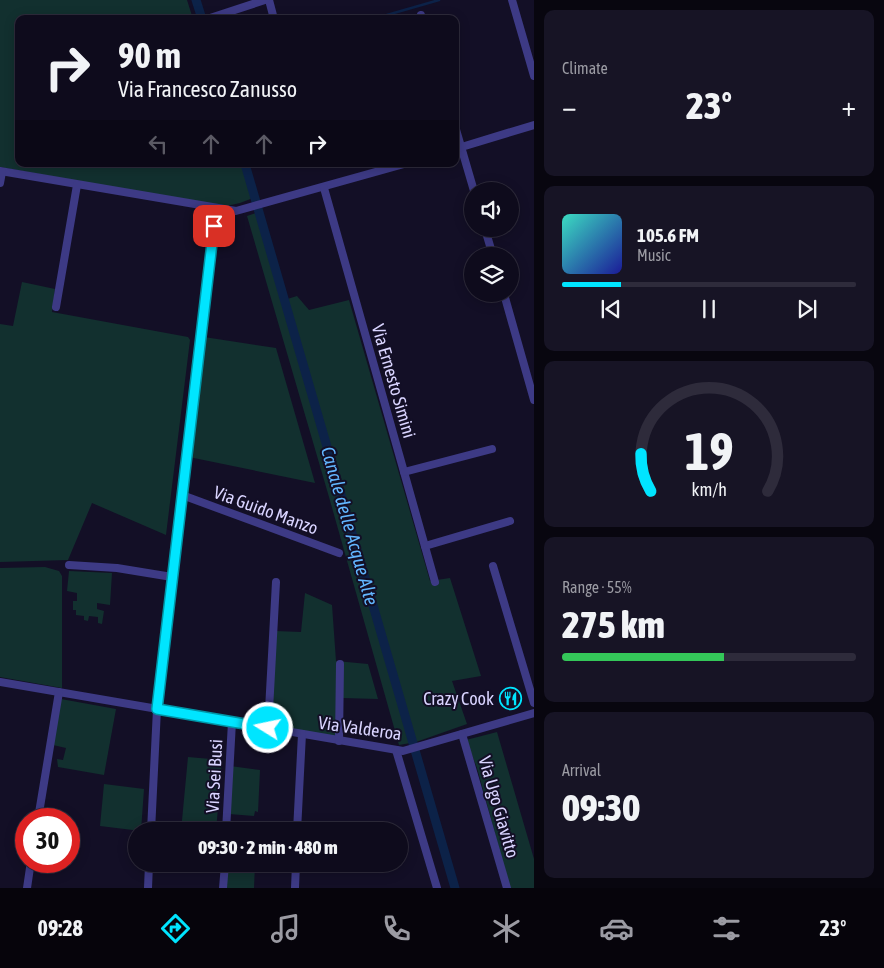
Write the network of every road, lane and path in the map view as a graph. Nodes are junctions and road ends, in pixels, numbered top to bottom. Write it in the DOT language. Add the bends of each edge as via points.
graph roads {
  1 [pos="267,0"];
  2 [pos="512,0"];
  3 [pos="220,15"];
  4 [pos="273,15"];
  5 [pos="534,76"];
  6 [pos="534,125"];
  7 [pos="459,148"];
  8 [pos="459,151"];
  9 [pos="394,167"];
  10 [pos="1,172"];
  11 [pos="471,182"];
  12 [pos="0,183"];
  13 [pos="77,185"];
  14 [pos="324,188"];
  15 [pos="216,208"];
  16 [pos="506,302"];
  17 [pos="56,308"];
  18 [pos="534,400"];
  19 [pos="492,449"];
  20 [pos="404,472"];
  21 [pos="182,495"];
  22 [pos="510,521"];
  23 [pos="425,546"];
  24 [pos="340,553"];
  25 [pos="69,565"];
  26 [pos="493,566"];
  27 [pos="172,577"];
  28 [pos="276,582"];
  29 [pos="435,582"];
  30 [pos="340,664"];
  31 [pos="0,682"];
  32 [pos="59,692"];
  33 [pos="534,703"];
  34 [pos="157,709"];
  35 [pos="534,713"];
  36 [pos="232,722"];
  37 [pos="268,728"];
  38 [pos="302,734"];
  39 [pos="462,734"];
  40 [pos="339,740"];
  41 [pos="399,751"];
  42 [pos="40,808"];
  43 [pos="151,822"];
  44 [pos="226,822"];
  45 [pos="297,822"];
  46 [pos="149,872"];
  47 [pos="225,872"];
  48 [pos="296,872"];
  49 [pos="29,873"];
  50 [pos="27,888"];
  51 [pos="148,888"];
  52 [pos="224,888"];
  53 [pos="295,888"];
  54 [pos="437,888"];
  55 [pos="507,888"];
  1 -- 3 [label="street"];
  1 -- 4 [label="street"];
  2 -- 5 [label="street"];
  6 -- 7 [label="street"];
  8 -- 11 [label="street"];
  9 -- 14 [label="street"];
  10 -- 12 [label="street"];
  10 -- 13 [label="street"];
  13 -- 15 [label="street"];
  13 -- 17 [label="street"];
  14 -- 15 [label="street" via="236,211"];
  14 -- 20 [label="street, Via Ernesto Simini"];
  15 -- 21 [label="street"];
  16 -- 18 [label="street"];
  19 -- 20 [label="street"];
  20 -- 23 [label="street, Via Ernesto Simini"];
  21 -- 24 [label="street, Via Guido Manzo"];
  21 -- 27 [label="street"];
  22 -- 23 [label="street"];
  23 -- 29 [label="street, Via Ernesto Simini"];
  25 -- 27 [label="street" via="117,568"];
  26 -- 33 [label="street"];
  27 -- 34 [label="street"];
  28 -- 37 [label="street"];
  30 -- 40 [label="street"];
  31 -- 32 [label="street, Via Valderoa"];
  32 -- 34 [label="street, Via Valderoa"];
  32 -- 42 [label="street"];
  34 -- 36 [label="street, Via Valderoa"];
  34 -- 43 [label="street"];
  35 -- 39 [label="street, Via Valderoa"];
  36 -- 37 [label="street, Via Valderoa"];
  36 -- 44 [label="street, Via Sei Busi"];
  37 -- 38 [label="street, Via Valderoa"];
  38 -- 40 [label="street, Via Valderoa"];
  38 -- 45 [label="street"];
  39 -- 41 [label="street, Via Valderoa"];
  39 -- 55 [label="street, Via Ugo Giavitto"];
  40 -- 41 [label="street, Via Valderoa"];
  41 -- 54 [label="street"];
  46 -- 51 [label="street"];
  47 -- 52 [label="street"];
  48 -- 53 [label="street"];
  49 -- 50 [label="street"];
}
